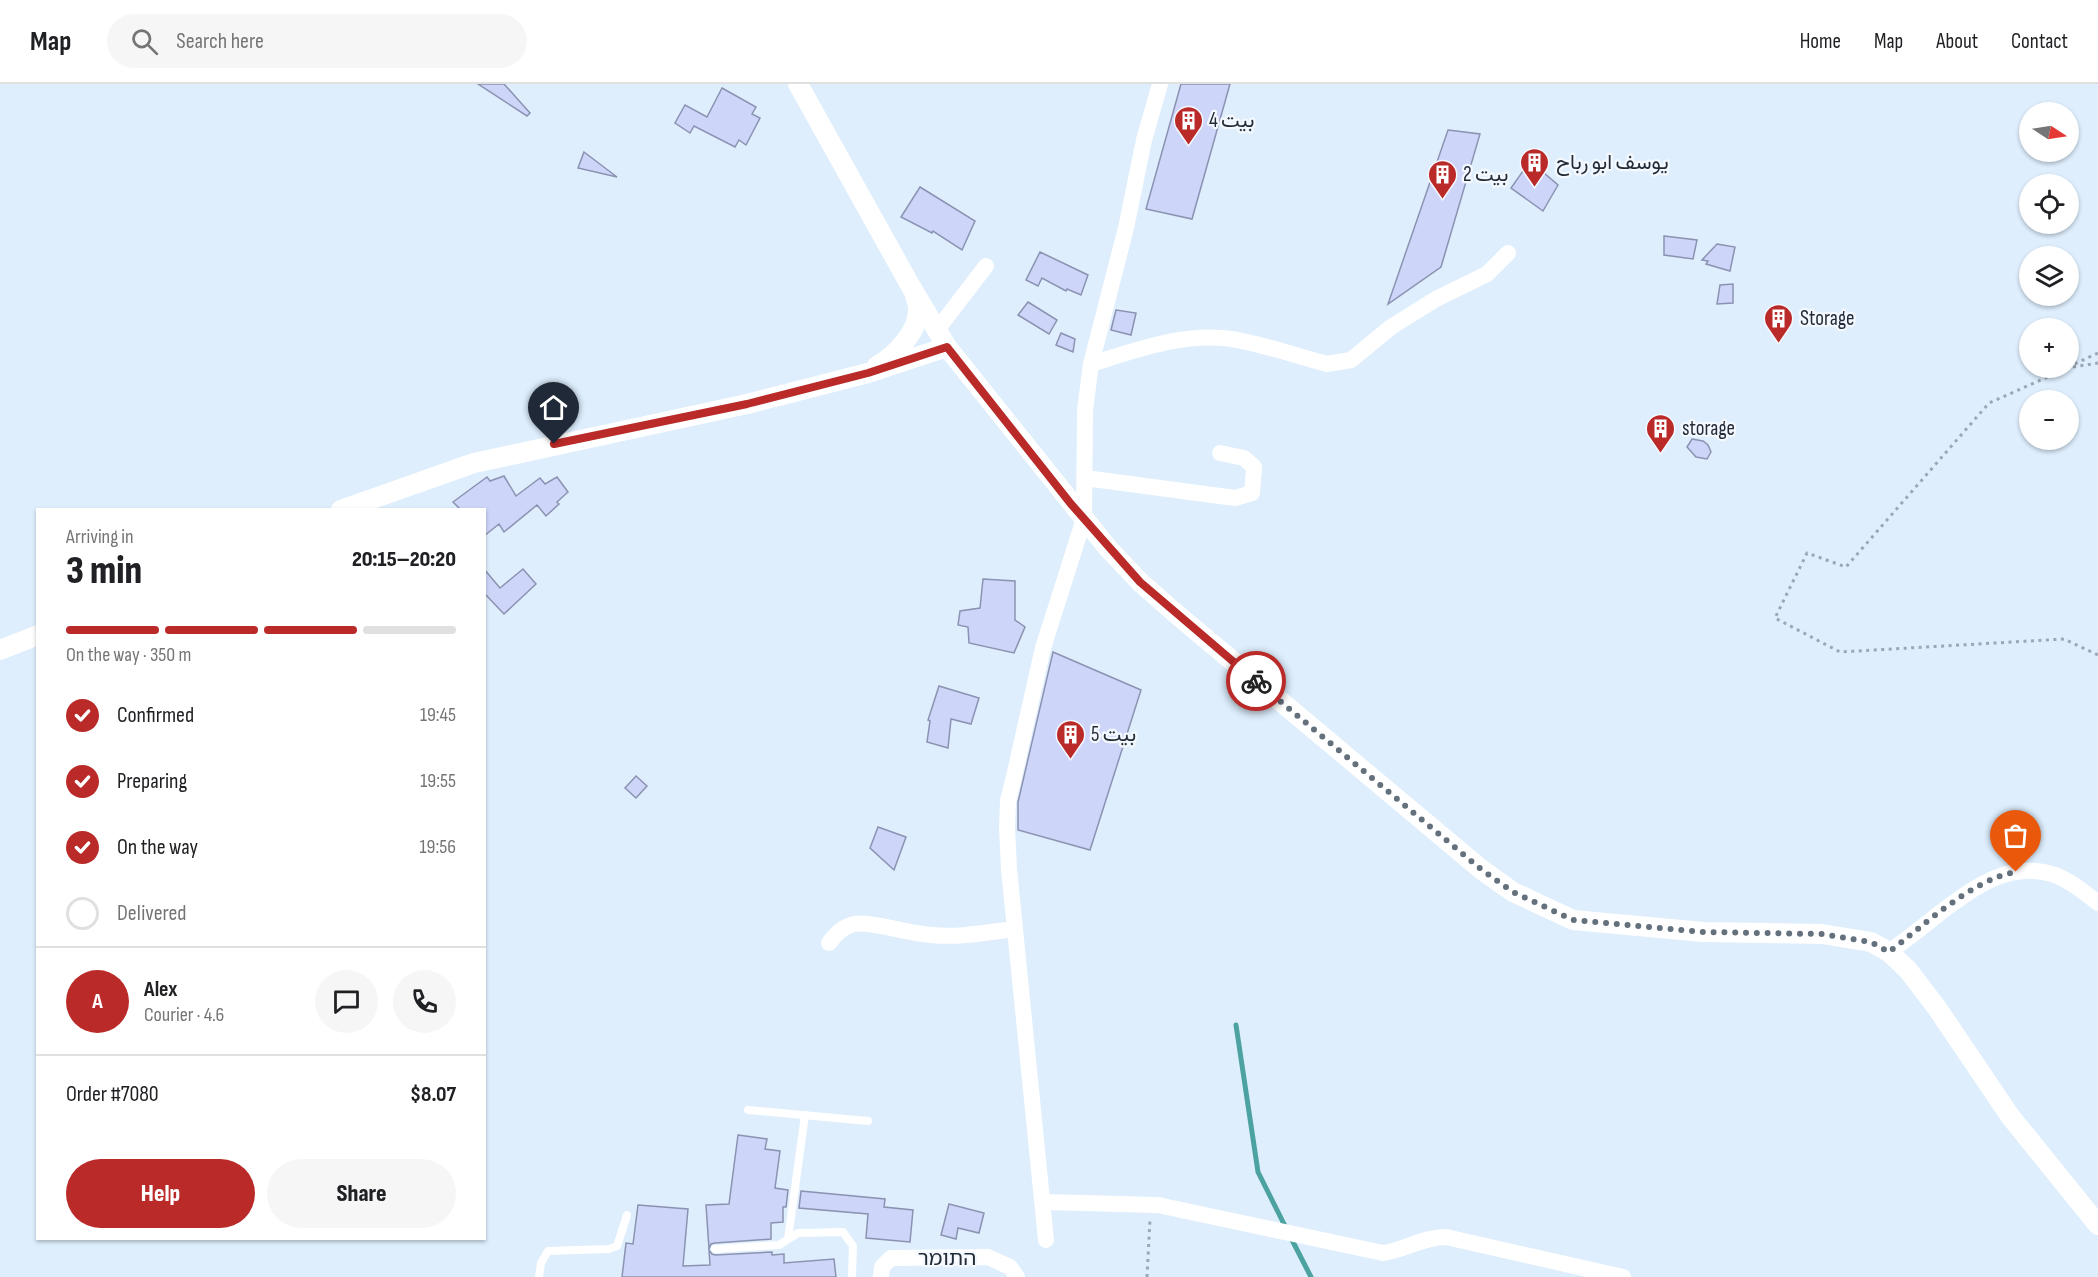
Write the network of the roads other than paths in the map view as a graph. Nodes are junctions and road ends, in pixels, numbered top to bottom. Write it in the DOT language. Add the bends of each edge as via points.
graph roads {
  1 [pos="798,84"];
  2 [pos="1160,84"];
  3 [pos="1508,253"];
  4 [pos="986,266"];
  5 [pos="914,292"];
  6 [pos="937,330"];
  7 [pos="947,347"];
  8 [pos="1091,364"];
  9 [pos="864,374"];
  10 [pos="1220,453"];
  11 [pos="1085,478"];
  12 [pos="348,508"];
  13 [pos="1084,519"];
  14 [pos="36,636"];
  15 [pos="0,650"];
  16 [pos="2098,903"];
  17 [pos="1016,929"];
  18 [pos="829,943"];
  19 [pos="1889,952"];
  20 [pos="748,1110"];
  21 [pos="805,1115"];
  22 [pos="868,1121"];
  23 [pos="1043,1202"];
  24 [pos="627,1215"];
  25 [pos="2098,1226"];
  26 [pos="788,1239"];
  27 [pos="1046,1240"];
  28 [pos="715,1249"];
  29 [pos="539,1277"];
  30 [pos="852,1277"];
  31 [pos="881,1277"];
  32 [pos="1017,1277"];
  33 [pos="1623,1277"];
  1 -- 5 [label="street"];
  2 -- 8 [label="street"];
  3 -- 8 [label="street" via="1487,274 1436,299 1391,327 1351,360 1338,364 1232,339 1195,338 1158,344"];
  4 -- 6 [label="street"];
  5 -- 6 [label="street"];
  5 -- 9 [label="street" via="918,309 915,327 886,361"];
  6 -- 7 [label="street"];
  7 -- 9 [label="street"];
  7 -- 13 [label="street"];
  8 -- 11 [label="street" via="1085,410"];
  9 -- 12 [label="street" via="747,404 474,463"];
  10 -- 11 [label="street" via="1244,458 1254,467 1252,493 1236,498"];
  11 -- 13 [label="street"];
  13 -- 17 [label="street" via="1043,648 1008,801"];
  13 -- 19 [label="street" via="1140,582 1174,612 1513,892 1573,920 1703,932 1822,934 1871,942"];
  14 -- 15 [label="street"];
  16 -- 19 [label="street" via="2056,876 2030,870 2003,874 1971,890"];
  17 -- 18 [label="street" via="935,936 867,923 838,931"];
  17 -- 23 [label="street"];
  19 -- 25 [label="street" via="1937,1008 2010,1116"];
  20 -- 21 [label="lane"];
  21 -- 22 [label="lane"];
  21 -- 26 [label="lane"];
  23 -- 27 [label="street"];
  23 -- 33 [label="street" via="1151,1204 1383,1253 1432,1238 1446,1238"];
  24 -- 29 [label="lane" via="617,1246 548,1251"];
  26 -- 28 [label="lane" via="779,1245"];
  26 -- 30 [label="lane" via="798,1233 843,1232 853,1246"];
  31 -- 32 [label="street, התומר" via="882,1267 891,1258 988,1257 1010,1267"];
}
